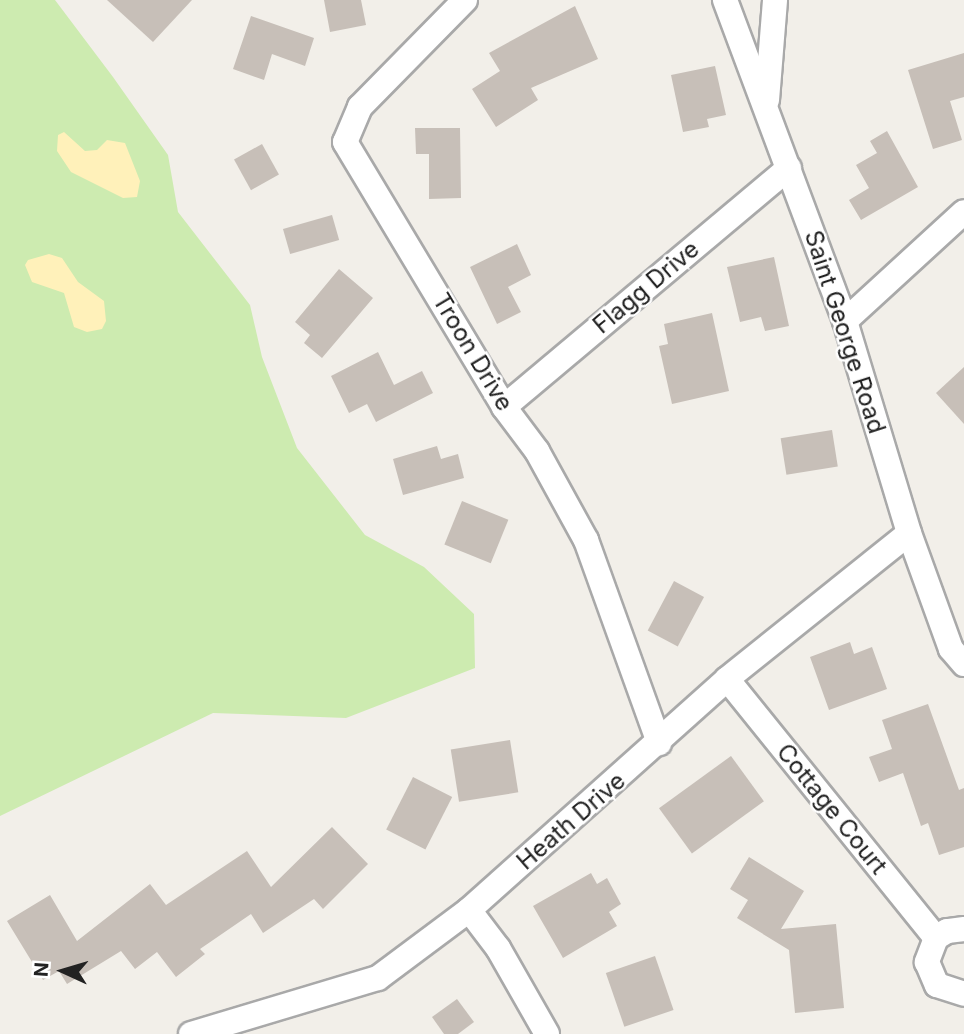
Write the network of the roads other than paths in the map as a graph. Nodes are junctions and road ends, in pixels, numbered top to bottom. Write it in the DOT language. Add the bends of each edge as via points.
graph roads {
  1 [pos="465,0"];
  2 [pos="725,0"];
  3 [pos="775,0"];
  4 [pos="766,108"];
  5 [pos="789,168"];
  6 [pos="964,212"];
  7 [pos="845,321"];
  8 [pos="504,407"];
  9 [pos="909,533"];
  10 [pos="964,664"];
  11 [pos="727,679"];
  12 [pos="659,743"];
  13 [pos="469,910"];
  14 [pos="964,929"];
  15 [pos="936,938"];
  16 [pos="964,994"];
  17 [pos="191,1034"];
  18 [pos="547,1034"];
  1 -- 8 [label="street, Troon Drive" via="360,107 345,142"];
  2 -- 4 [label="street, Saint George Road"];
  3 -- 4 [label="street"];
  4 -- 5 [label="street, Saint George Road"];
  5 -- 7 [label="street, Saint George Road"];
  5 -- 8 [label="street, Flagg Drive"];
  6 -- 7 [label="street"];
  7 -- 9 [label="street, Saint George Road"];
  8 -- 12 [label="street, Troon Drive" via="537,451 586,540"];
  9 -- 10 [label="street, Saint George Road" via="951,649"];
  9 -- 11 [label="street, Heath Drive"];
  11 -- 12 [label="street, Heath Drive"];
  11 -- 15 [label="street, Cottage Court"];
  12 -- 13 [label="street, Heath Drive"];
  13 -- 17 [label="street, Heath Drive" via="378,978"];
  13 -- 18 [label="street" via="498,948"];
  14 -- 15 [label="street" via="947,930"];
  15 -- 16 [label="street" via="929,949 930,975 948,992"];
}
